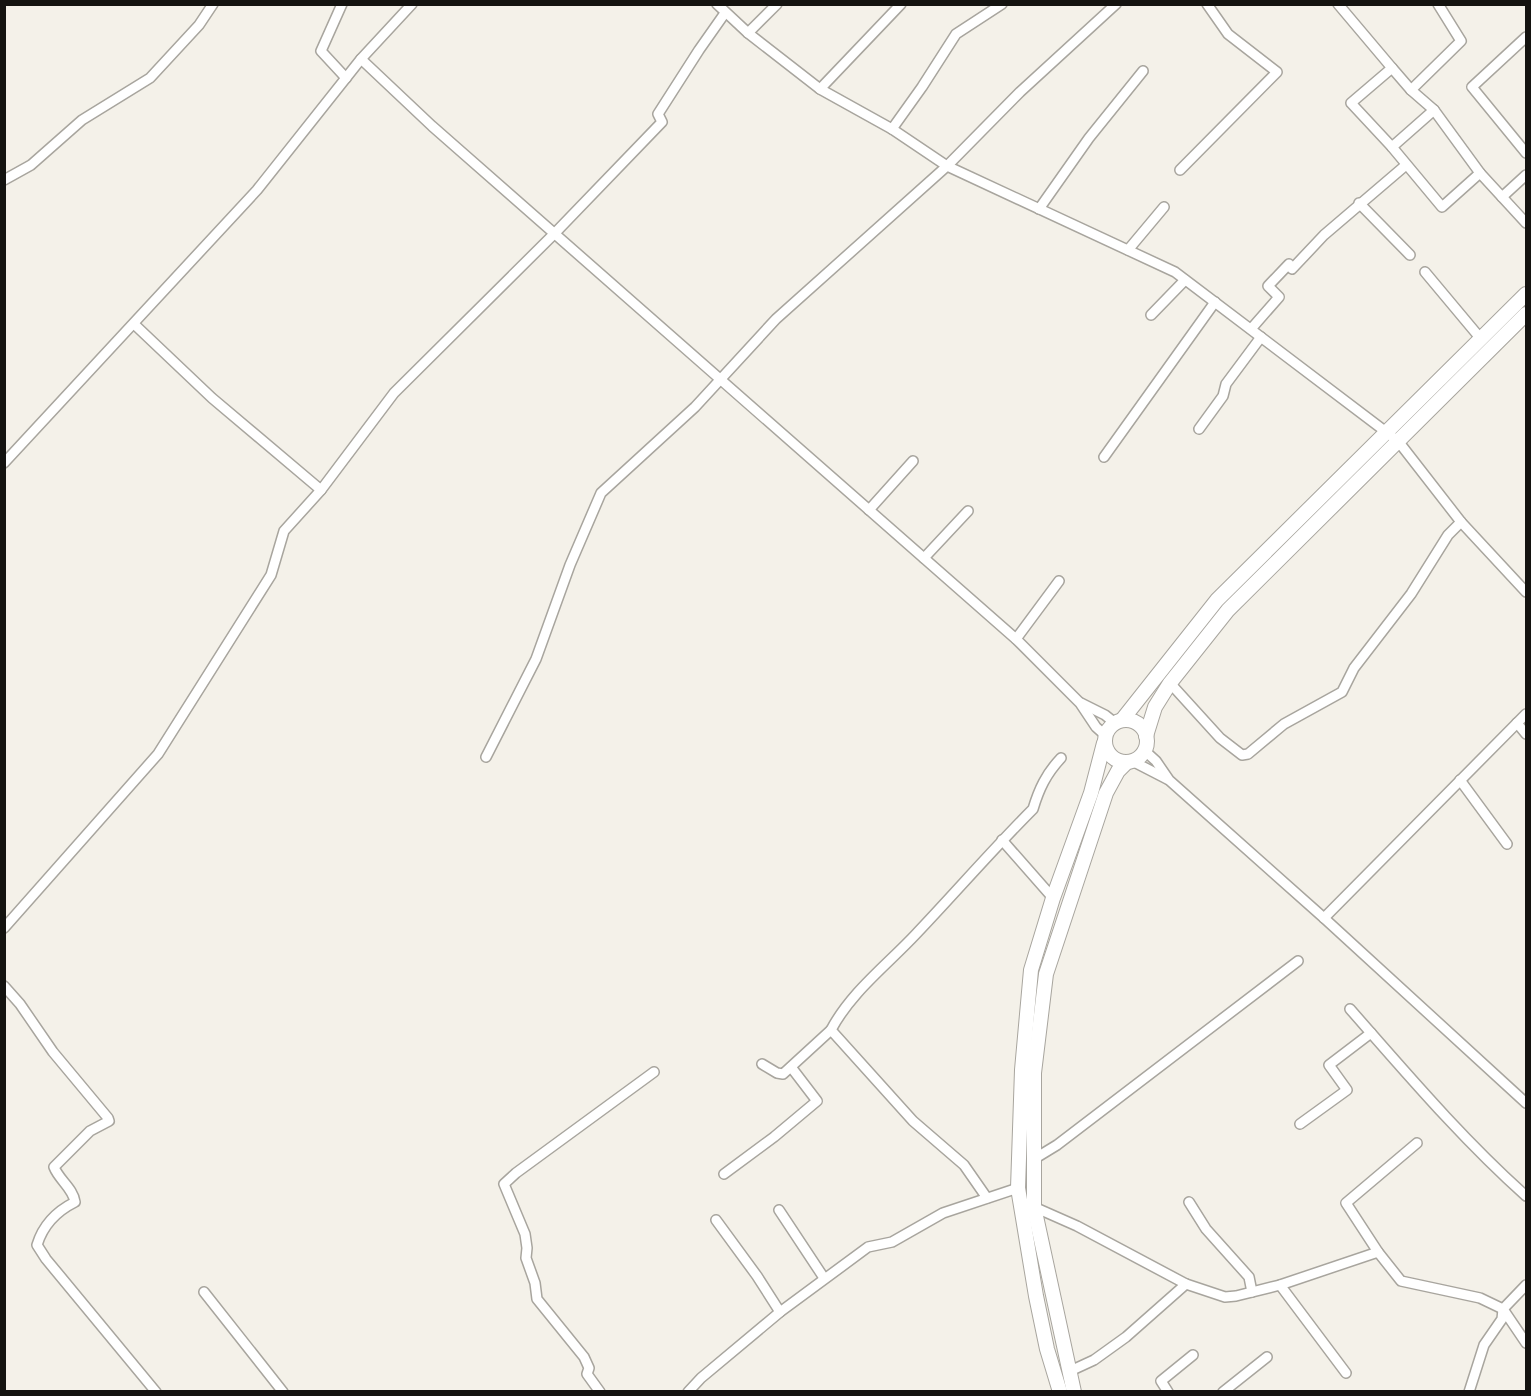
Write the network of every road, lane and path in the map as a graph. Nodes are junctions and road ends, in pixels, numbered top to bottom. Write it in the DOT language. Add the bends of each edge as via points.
graph roads {
  1 [pos="213,4"];
  2 [pos="342,4"];
  3 [pos="412,4"];
  4 [pos="717,4"];
  5 [pos="777,4"];
  6 [pos="901,4"];
  7 [pos="1002,4"];
  8 [pos="1116,4"];
  9 [pos="1207,4"];
  10 [pos="1338,4"];
  11 [pos="1438,4"];
  12 [pos="725,13"];
  13 [pos="748,33"];
  14 [pos="1527,37"];
  15 [pos="361,59"];
  16 [pos="1392,68"];
  17 [pos="1143,72"];
  18 [pos="346,78"];
  19 [pos="820,89"];
  20 [pos="1411,90"];
  21 [pos="1434,110"];
  22 [pos="892,129"];
  23 [pos="1392,147"];
  24 [pos="1527,153"];
  25 [pos="1406,165"];
  26 [pos="947,166"];
  27 [pos="1180,170"];
  28 [pos="1480,172"];
  29 [pos="1527,175"];
  30 [pos="4,180"];
  31 [pos="1502,196"];
  32 [pos="1359,203"];
  33 [pos="1164,207"];
  34 [pos="1039,208"];
  35 [pos="1527,223"];
  36 [pos="555,233"];
  37 [pos="1128,250"];
  38 [pos="1410,255"];
  39 [pos="1425,272"];
  40 [pos="1185,280"];
  41 [pos="1527,294"];
  42 [pos="1215,302"];
  43 [pos="1527,314"];
  44 [pos="1151,315"];
  45 [pos="134,324"];
  46 [pos="1251,329"];
  47 [pos="1261,337"];
  48 [pos="1482,339"];
  49 [pos="719,379"];
  50 [pos="1199,429"];
  51 [pos="1386,433"];
  52 [pos="1398,441"];
  53 [pos="1104,457"];
  54 [pos="913,461"];
  55 [pos="4,463"];
  56 [pos="321,490"];
  57 [pos="869,510"];
  58 [pos="968,511"];
  59 [pos="1461,522"];
  60 [pos="924,558"];
  61 [pos="1059,581"];
  62 [pos="1527,592"];
  63 [pos="1016,639"];
  64 [pos="1170,683"];
  65 [pos="1080,703"];
  66 [pos="1527,714"];
  67 [pos="1118,721"];
  68 [pos="1517,723"];
  69 [pos="1527,734"];
  70 [pos="1146,735"];
  71 [pos="1105,739"];
  72 [pos="1145,751"];
  73 [pos="486,757"];
  74 [pos="1061,758"];
  75 [pos="1130,762"];
  76 [pos="1169,780"];
  77 [pos="1460,780"];
  78 [pos="1002,840"];
  79 [pos="1507,844"];
  80 [pos="1053,898"];
  81 [pos="1324,918"];
  82 [pos="4,928"];
  83 [pos="1298,961"];
  84 [pos="4,986"];
  85 [pos="1350,1009"];
  86 [pos="831,1030"];
  87 [pos="1371,1033"];
  88 [pos="762,1064"];
  89 [pos="791,1067"];
  90 [pos="654,1072"];
  91 [pos="1527,1103"];
  92 [pos="1300,1124"];
  93 [pos="1417,1143"];
  94 [pos="1034,1159"];
  95 [pos="724,1174"];
  96 [pos="1018,1188"];
  97 [pos="1527,1196"];
  98 [pos="987,1198"];
  99 [pos="1189,1202"];
  100 [pos="1034,1207"];
  101 [pos="779,1210"];
  102 [pos="716,1220"];
  103 [pos="1378,1252"];
  104 [pos="824,1278"];
  105 [pos="1186,1284"];
  106 [pos="1280,1285"];
  107 [pos="1527,1285"];
  108 [pos="204,1292"];
  109 [pos="1252,1292"];
  110 [pos="1503,1309"];
  111 [pos="780,1312"];
  112 [pos="1527,1342"];
  113 [pos="1193,1355"];
  114 [pos="1267,1358"];
  115 [pos="1068,1372"];
  116 [pos="1346,1373"];
  117 [pos="156,1392"];
  118 [pos="283,1392"];
  119 [pos="600,1392"];
  120 [pos="688,1392"];
  121 [pos="1060,1392"];
  122 [pos="1074,1392"];
  123 [pos="1168,1392"];
  124 [pos="1223,1392"];
  125 [pos="1469,1392"];
  1 -- 30 [label="street" via="150,78 82,120 32,165"];
  2 -- 18 [label="street" via="321,51"];
  3 -- 15 [label="street"];
  4 -- 12 [label="street"];
  5 -- 13 [label="street"];
  6 -- 19 [label="street"];
  7 -- 22 [label="street" via="956,34"];
  8 -- 26 [label="street"];
  9 -- 27 [label="street" via="1228,33 1277,72"];
  10 -- 16 [label="street"];
  11 -- 20 [label="street" via="1461,41"];
  12 -- 13 [label="street"];
  12 -- 36 [label="street" via="658,114 662,122"];
  13 -- 19 [label="street"];
  14 -- 24 [label="street" via="1472,87"];
  15 -- 18 [label="street"];
  15 -- 36 [label="street"];
  16 -- 20 [label="street"];
  16 -- 23 [label="street" via="1351,104"];
  17 -- 34 [label="street"];
  18 -- 45 [label="street" via="257,190"];
  19 -- 22 [label="street"];
  20 -- 21 [label="street"];
  21 -- 23 [label="street"];
  21 -- 28 [label="street"];
  22 -- 26 [label="street"];
  23 -- 25 [label="street"];
  25 -- 28 [label="street" via="1442,207"];
  25 -- 32 [label="street"];
  26 -- 34 [label="street"];
  26 -- 49 [label="street" via="776,319"];
  28 -- 31 [label="street"];
  29 -- 31 [label="street"];
  31 -- 35 [label="street"];
  32 -- 38 [label="street"];
  32 -- 46 [label="street" via="1292,269 1289,264 1268,286 1279,297"];
  33 -- 37 [label="street"];
  34 -- 37 [label="street"];
  36 -- 49 [label="street"];
  36 -- 56 [label="street" via="394,393"];
  37 -- 40 [label="street"];
  39 -- 48 [label="street"];
  40 -- 42 [label="street"];
  40 -- 44 [label="street"];
  41 -- 48 [label="highway"];
  42 -- 46 [label="street"];
  42 -- 53 [label="street"];
  43 -- 52 [label="highway"];
  45 -- 55 [label="street"];
  45 -- 56 [label="street" via="212,398"];
  46 -- 47 [label="street"];
  47 -- 50 [label="street"];
  47 -- 51 [label="street"];
  48 -- 51 [label="highway"];
  49 -- 57 [label="street"];
  49 -- 73 [label="street" via="695,407 601,493 536,659"];
  51 -- 52 [label="street"];
  51 -- 67 [label="highway" via="1217,600"];
  52 -- 59 [label="street"];
  52 -- 64 [label="highway" via="1228,610"];
  54 -- 57 [label="street"];
  56 -- 82 [label="street" via="284,531 271,574 158,754"];
  57 -- 60 [label="street"];
  58 -- 60 [label="street"];
  59 -- 62 [label="street"];
  59 -- 64 [label="street" via="1353,668 1342,692 1284,724 1248,754 1242,755 1225,743"];
  60 -- 63 [label="street"];
  61 -- 63 [label="street"];
  63 -- 65 [label="street"];
  64 -- 70 [label="highway" via="1155,707"];
  65 -- 67 [label="street"];
  65 -- 71 [label="street"];
  66 -- 68 [label="street"];
  67 -- 70 [label="highway" via="1137,723"];
  67 -- 71 [label="highway"];
  68 -- 69 [label="street"];
  68 -- 77 [label="street"];
  70 -- 72 [label="highway"];
  71 -- 75 [label="highway" via="1111,757"];
  71 -- 80 [label="highway" via="1091,793"];
  72 -- 75 [label="highway"];
  72 -- 76 [label="street"];
  74 -- 78 [label="street" via="1040,787 1033,809"];
  75 -- 76 [label="street"];
  75 -- 94 [label="highway" via="1118,771 1106,793 1046,974 1034,1073"];
  76 -- 81 [label="street"];
  77 -- 79 [label="street"];
  77 -- 81 [label="street"];
  78 -- 80 [label="street"];
  78 -- 86 [label="street" via="868,981"];
  80 -- 96 [label="highway" via="1031,970 1022,1070"];
  81 -- 91 [label="street"];
  83 -- 94 [label="street" via="1058,1145"];
  84 -- 117 [label="street" via="109,1121 90,1131 54,1167 76,1199 44,1228 37,1245"];
  85 -- 87 [label="street"];
  86 -- 89 [label="street"];
  86 -- 98 [label="street" via="913,1121 964,1165"];
  87 -- 92 [label="street" via="1329,1065 1347,1090"];
  87 -- 97 [label="street" via="1439,1111"];
  88 -- 89 [label="street" via="780,1075"];
  89 -- 95 [label="street" via="817,1101"];
  90 -- 119 [label="street" via="504,1184 525,1234 526,1258 536,1283 537,1299 585,1357 588,1374"];
  93 -- 103 [label="street" via="1346,1203"];
  94 -- 100 [label="highway"];
  96 -- 98 [label="street"];
  96 -- 121 [label="highway" via="1040,1318"];
  98 -- 104 [label="street" via="944,1213 892,1242 868,1247"];
  99 -- 109 [label="street" via="1206,1229 1249,1277"];
  100 -- 105 [label="street"];
  100 -- 115 [label="highway"];
  101 -- 104 [label="street"];
  102 -- 111 [label="street"];
  103 -- 106 [label="street"];
  103 -- 110 [label="street" via="1401,1281 1480,1298"];
  104 -- 111 [label="street"];
  105 -- 109 [label="street" via="1225,1296"];
  105 -- 115 [label="street" via="1126,1337 1094,1360"];
  106 -- 109 [label="street"];
  106 -- 116 [label="street"];
  107 -- 110 [label="street"];
  108 -- 118 [label="street"];
  110 -- 112 [label="street"];
  110 -- 125 [label="street" via="1502,1319 1484,1345"];
  111 -- 120 [label="street"];
  113 -- 123 [label="street" via="1161,1381"];
  114 -- 124 [label="street"];
  115 -- 122 [label="highway"];
}
